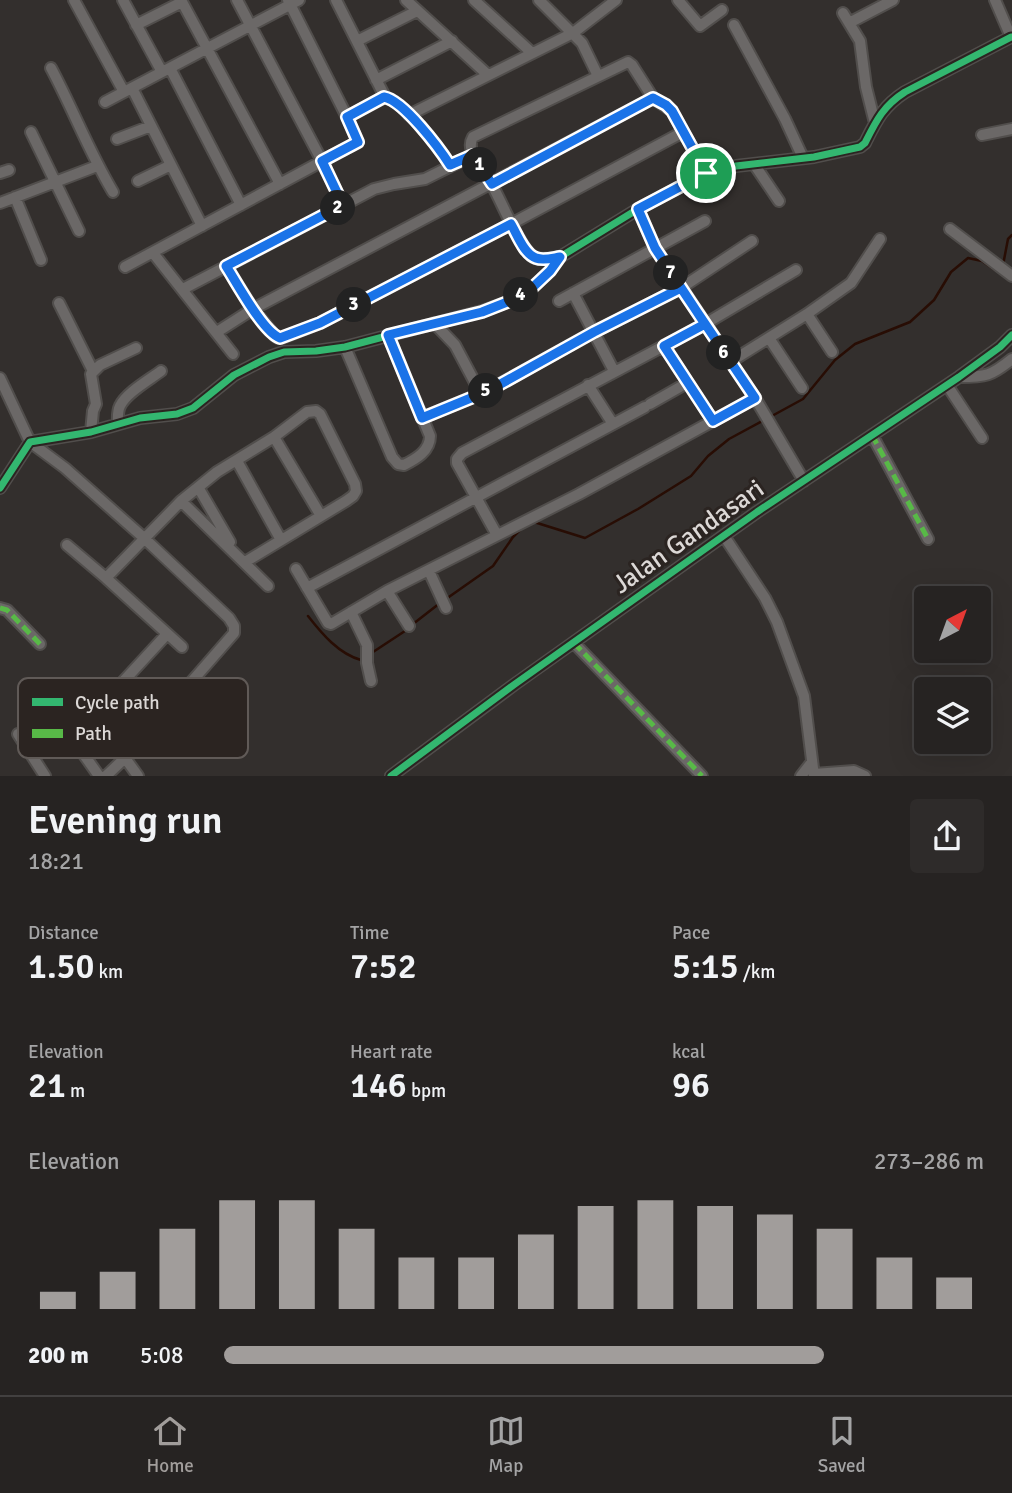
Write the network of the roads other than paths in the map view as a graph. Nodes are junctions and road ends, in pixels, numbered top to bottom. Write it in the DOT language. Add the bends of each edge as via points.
graph roads {
  1 [pos="74,0"];
  2 [pos="123,0"];
  3 [pos="237,0"];
  4 [pos="405,0"];
  5 [pos="474,0"];
  6 [pos="540,0"];
  7 [pos="616,0"];
  8 [pos="678,0"];
  9 [pos="893,0"];
  10 [pos="995,0"];
  11 [pos="181,1"];
  12 [pos="339,1"];
  13 [pos="292,2"];
  14 [pos="722,10"];
  15 [pos="417,11"];
  16 [pos="136,25"];
  17 [pos="251,25"];
  18 [pos="734,25"];
  19 [pos="573,33"];
  20 [pos="1011,37"];
  21 [pos="357,41"];
  22 [pos="452,41"];
  23 [pos="208,49"];
  24 [pos="532,53"];
  25 [pos="51,68"];
  26 [pos="166,70"];
  27 [pos="488,75"];
  28 [pos="597,76"];
  29 [pos="376,80"];
  30 [pos="128,90"];
  31 [pos="384,97"];
  32 [pos="653,98"];
  33 [pos="105,102"];
  34 [pos="409,115"];
  35 [pos="347,117"];
  36 [pos="875,123"];
  37 [pos="151,126"];
  38 [pos="1012,129"];
  39 [pos="30,132"];
  40 [pos="683,132"];
  41 [pos="982,135"];
  42 [pos="117,139"];
  43 [pos="473,155"];
  44 [pos="803,158"];
  45 [pos="322,161"];
  46 [pos="754,164"];
  47 [pos="171,165"];
  48 [pos="450,165"];
  49 [pos="97,166"];
  50 [pos="706,173"];
  51 [pos="56,181"];
  52 [pos="138,181"];
  53 [pos="280,184"];
  54 [pos="492,184"];
  55 [pos="113,192"];
  56 [pos="15,197"];
  57 [pos="779,201"];
  58 [pos="0,203"];
  59 [pos="241,205"];
  60 [pos="343,205"];
  61 [pos="638,209"];
  62 [pos="705,221"];
  63 [pos="511,224"];
  64 [pos="202,226"];
  65 [pos="950,229"];
  66 [pos="79,231"];
  67 [pos="880,239"];
  68 [pos="752,241"];
  69 [pos="655,248"];
  70 [pos="153,253"];
  71 [pos="560,257"];
  72 [pos="41,260"];
  73 [pos="226,266"];
  74 [pos="125,267"];
  75 [pos="796,270"];
  76 [pos="1004,271"];
  77 [pos="681,288"];
  78 [pos="183,289"];
  79 [pos="573,293"];
  80 [pos="559,301"];
  81 [pos="59,303"];
  82 [pos="253,309"];
  83 [pos="807,314"];
  84 [pos="434,323"];
  85 [pos="705,324"];
  86 [pos="217,332"];
  87 [pos="594,332"];
  88 [pos="388,335"];
  89 [pos="1012,335"];
  90 [pos="769,338"];
  91 [pos="664,346"];
  92 [pos="345,347"];
  93 [pos="136,348"];
  94 [pos="832,352"];
  95 [pos="233,354"];
  96 [pos="1012,359"];
  97 [pos="730,362"];
  98 [pos="93,371"];
  99 [pos="161,371"];
  100 [pos="614,371"];
  101 [pos="959,377"];
  102 [pos="0,378"];
  103 [pos="687,383"];
  104 [pos="588,385"];
  105 [pos="947,385"];
  106 [pos="802,388"];
  107 [pos="481,394"];
  108 [pos="755,398"];
  109 [pos="422,418"];
  110 [pos="713,421"];
  111 [pos="118,424"];
  112 [pos="613,424"];
  113 [pos="91,432"];
  114 [pos="872,435"];
  115 [pos="274,437"];
  116 [pos="982,438"];
  117 [pos="30,442"];
  118 [pos="237,461"];
  119 [pos="804,481"];
  120 [pos="198,487"];
  121 [pos="0,488"];
  122 [pos="475,497"];
  123 [pos="181,501"];
  124 [pos="321,516"];
  125 [pos="497,536"];
  126 [pos="723,536"];
  127 [pos="144,538"];
  128 [pos="928,539"];
  129 [pos="281,540"];
  130 [pos="66,545"];
  131 [pos="241,559"];
  132 [pos="296,569"];
  133 [pos="429,570"];
  134 [pos="106,578"];
  135 [pos="268,586"];
  136 [pos="307,588"];
  137 [pos="387,591"];
  138 [pos="444,603"];
  139 [pos="0,607"];
  140 [pos="351,612"];
  141 [pos="409,626"];
  142 [pos="167,634"];
  143 [pos="574,643"];
  144 [pos="40,644"];
  145 [pos="182,647"];
  146 [pos="126,678"];
  147 [pos="194,678"];
  148 [pos="371,681"];
  149 [pos="34,758"];
  150 [pos="87,758"];
  151 [pos="125,758"];
  152 [pos="813,762"];
  153 [pos="45,775"];
  154 [pos="99,775"];
  155 [pos="106,775"];
  156 [pos="138,775"];
  157 [pos="391,775"];
  158 [pos="702,775"];
  159 [pos="801,775"];
  160 [pos="814,775"];
  161 [pos="865,775"];
  1 -- 30 [label="street"];
  2 -- 16 [label="street"];
  3 -- 17 [label="street"];
  4 -- 15 [label="street"];
  5 -- 24 [label="street"];
  6 -- 19 [label="street"];
  7 -- 19 [label="street"];
  8 -- 14 [label="street" via="702,27"];
  9 -- 36 [label="street" via="846,18 860,41"];
  10 -- 20 [label="street"];
  11 -- 16 [label="street"];
  11 -- 23 [label="street"];
  12 -- 21 [label="street"];
  13 -- 17 [label="street"];
  13 -- 35 [label="street"];
  15 -- 21 [label="street"];
  15 -- 22 [label="street"];
  16 -- 26 [label="street"];
  17 -- 23 [label="street"];
  17 -- 45 [label="street"];
  18 -- 44 [label="street"];
  19 -- 24 [label="street"];
  19 -- 28 [label="street"];
  20 -- 36 [label="street" via="905,92"];
  21 -- 29 [label="street"];
  22 -- 27 [label="street"];
  22 -- 29 [label="street"];
  23 -- 26 [label="street"];
  23 -- 53 [label="street"];
  24 -- 27 [label="street"];
  25 -- 49 [label="street"];
  26 -- 30 [label="street"];
  26 -- 59 [label="street"];
  27 -- 34 [label="street"];
  28 -- 32 [label="street" via="629,62"];
  28 -- 43 [label="street" via="475,135 470,142"];
  29 -- 31 [label="street"];
  30 -- 33 [label="street"];
  30 -- 37 [label="street"];
  31 -- 34 [label="street"];
  31 -- 35 [label="street"];
  32 -- 40 [label="street" via="672,111"];
  32 -- 54 [label="street"];
  34 -- 48 [label="street"];
  35 -- 45 [label="street" via="358,142"];
  36 -- 44 [label="street" via="860,147"];
  37 -- 42 [label="street"];
  37 -- 47 [label="street"];
  38 -- 41 [label="street"];
  39 -- 51 [label="street"];
  40 -- 50 [label="street"];
  40 -- 63 [label="street"];
  43 -- 48 [label="street"];
  43 -- 54 [label="street"];
  44 -- 46 [label="street"];
  45 -- 53 [label="street"];
  45 -- 60 [label="street"];
  46 -- 50 [label="street"];
  46 -- 57 [label="street"];
  47 -- 52 [label="street"];
  47 -- 64 [label="street"];
  48 -- 60 [label="street" via="425,179 374,189"];
  49 -- 51 [label="street"];
  49 -- 55 [label="street"];
  50 -- 61 [label="street"];
  51 -- 56 [label="street"];
  51 -- 66 [label="street"];
  53 -- 59 [label="street"];
  54 -- 63 [label="street"];
  54 -- 82 [label="street"];
  56 -- 58 [label="street"];
  56 -- 72 [label="street"];
  59 -- 64 [label="street"];
  60 -- 73 [label="street"];
  61 -- 69 [label="street"];
  61 -- 71 [label="street"];
  62 -- 69 [label="street"];
  63 -- 71 [label="street" via="532,256"];
  63 -- 82 [label="street" via="320,323 282,338 275,336"];
  64 -- 70 [label="street"];
  65 -- 76 [label="street"];
  67 -- 83 [label="street" via="851,283"];
  68 -- 77 [label="street"];
  69 -- 77 [label="street"];
  69 -- 79 [label="street"];
  70 -- 74 [label="street"];
  70 -- 78 [label="street"];
  71 -- 84 [label="street" via="520,296 482,312"];
  73 -- 78 [label="street"];
  73 -- 82 [label="street"];
  75 -- 85 [label="street"];
  77 -- 85 [label="street"];
  77 -- 87 [label="street"];
  78 -- 86 [label="street"];
  79 -- 80 [label="street"];
  79 -- 87 [label="street"];
  81 -- 98 [label="street"];
  82 -- 86 [label="street"];
  83 -- 90 [label="street"];
  83 -- 94 [label="street"];
  84 -- 88 [label="street"];
  84 -- 107 [label="street" via="455,345"];
  85 -- 91 [label="street"];
  85 -- 97 [label="street"];
  86 -- 95 [label="street"];
  87 -- 100 [label="street"];
  87 -- 107 [label="street"];
  88 -- 92 [label="street"];
  88 -- 109 [label="street"];
  89 -- 101 [label="street, Jalan Gandasari"];
  90 -- 97 [label="street"];
  90 -- 106 [label="street"];
  91 -- 100 [label="street"];
  91 -- 103 [label="street"];
  92 -- 109 [label="street" via="398,464 413,460 430,445"];
  92 -- 111 [label="street" via="269,357 234,375 193,408"];
  93 -- 98 [label="street"];
  96 -- 101 [label="street" via="981,378"];
  97 -- 108 [label="street"];
  98 -- 113 [label="street" via="96,404"];
  99 -- 111 [label="street" via="122,402"];
  100 -- 104 [label="street"];
  101 -- 105 [label="street, Jalan Gandasari"];
  102 -- 117 [label="street"];
  103 -- 110 [label="street"];
  103 -- 112 [label="street"];
  104 -- 112 [label="street"];
  104 -- 122 [label="street" via="459,456 457,463"];
  105 -- 114 [label="street, Jalan Gandasari"];
  105 -- 116 [label="street"];
  107 -- 109 [label="street"];
  108 -- 110 [label="street"];
  108 -- 119 [label="street"];
  110 -- 125 [label="street"];
  111 -- 113 [label="street"];
  112 -- 122 [label="street"];
  113 -- 117 [label="street"];
  114 -- 119 [label="street, Jalan Gandasari"];
  114 -- 128 [label="street"];
  115 -- 118 [label="street"];
  115 -- 124 [label="street"];
  115 -- 124 [label="street" via="307,412 320,414 356,491"];
  117 -- 121 [label="street"];
  117 -- 127 [label="street"];
  118 -- 120 [label="street"];
  118 -- 129 [label="street"];
  119 -- 126 [label="street, Jalan Gandasari"];
  120 -- 123 [label="street"];
  120 -- 131 [label="street"];
  122 -- 125 [label="street"];
  122 -- 136 [label="street"];
  123 -- 127 [label="street"];
  123 -- 131 [label="street"];
  124 -- 129 [label="street"];
  125 -- 133 [label="street"];
  126 -- 143 [label="street, Jalan Gandasari"];
  126 -- 152 [label="street" via="777,622 804,696"];
  127 -- 134 [label="street"];
  127 -- 147 [label="street" via="234,626 234,632"];
  129 -- 131 [label="street"];
  130 -- 134 [label="street"];
  131 -- 135 [label="street"];
  132 -- 136 [label="street"];
  133 -- 137 [label="street"];
  133 -- 138 [label="street"];
  134 -- 142 [label="street"];
  136 -- 140 [label="street" via="329,624"];
  137 -- 140 [label="street"];
  137 -- 141 [label="street"];
  139 -- 144 [label="street"];
  140 -- 148 [label="street" via="367,645"];
  142 -- 145 [label="street"];
  142 -- 146 [label="street"];
  143 -- 157 [label="street, Jalan Gandasari"];
  143 -- 158 [label="street"];
  149 -- 153 [label="street"];
  150 -- 154 [label="street"];
  151 -- 155 [label="street"];
  151 -- 156 [label="street"];
  152 -- 159 [label="street"];
  152 -- 160 [label="street"];
  160 -- 161 [label="street" via="854,771"];
}
